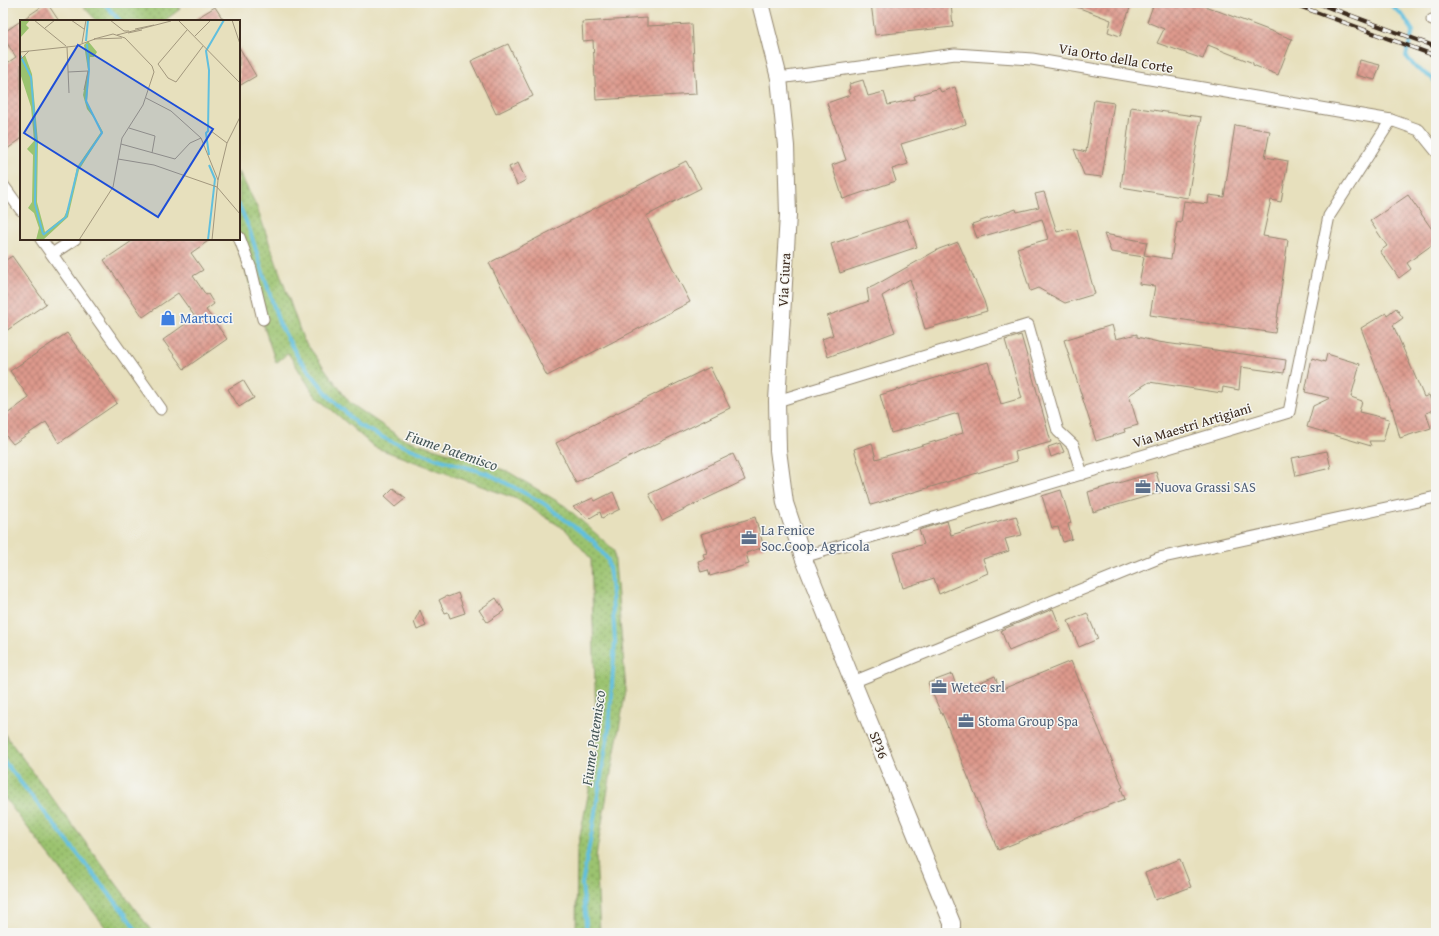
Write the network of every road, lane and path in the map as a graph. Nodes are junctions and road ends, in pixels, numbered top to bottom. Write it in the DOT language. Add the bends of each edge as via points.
graph roads {
  1 [pos="760,3"];
  2 [pos="778,78"];
  3 [pos="1391,120"];
  4 [pos="1436,151"];
  5 [pos="3,185"];
  6 [pos="20,209"];
  7 [pos="42,240"];
  8 [pos="73,240"];
  9 [pos="240,240"];
  10 [pos="52,254"];
  11 [pos="263,318"];
  12 [pos="777,402"];
  13 [pos="161,409"];
  14 [pos="1082,474"];
  15 [pos="1436,496"];
  16 [pos="803,557"];
  17 [pos="853,682"];
  18 [pos="952,933"];
  1 -- 2 [label="main road, Via Ciura"];
  2 -- 3 [label="street, Via Orto della Corte" via="955,54 1032,59"];
  2 -- 12 [label="main road, Via Ciura" via="786,146 788,215"];
  3 -- 4 [label="street, Via Orto della Corte" via="1419,130"];
  3 -- 14 [label="street, Via Maestri Artigiani" via="1330,216 1289,412"];
  5 -- 6 [label="street"];
  7 -- 10 [label="street"];
  8 -- 10 [label="street"];
  9 -- 11 [label="street" via="251,268"];
  10 -- 13 [label="street"];
  12 -- 14 [label="street" via="1028,325 1058,431 1073,445"];
  12 -- 16 [label="main road, Via Ciura" via="778,450 785,503"];
  14 -- 16 [label="street, Via Maestri Artigiani"];
  15 -- 17 [label="street" via="1159,558"];
  16 -- 17 [label="main road, SP36 / SP36"];
  17 -- 18 [label="main road, SP36 / SP36" via="952,923"];
}
